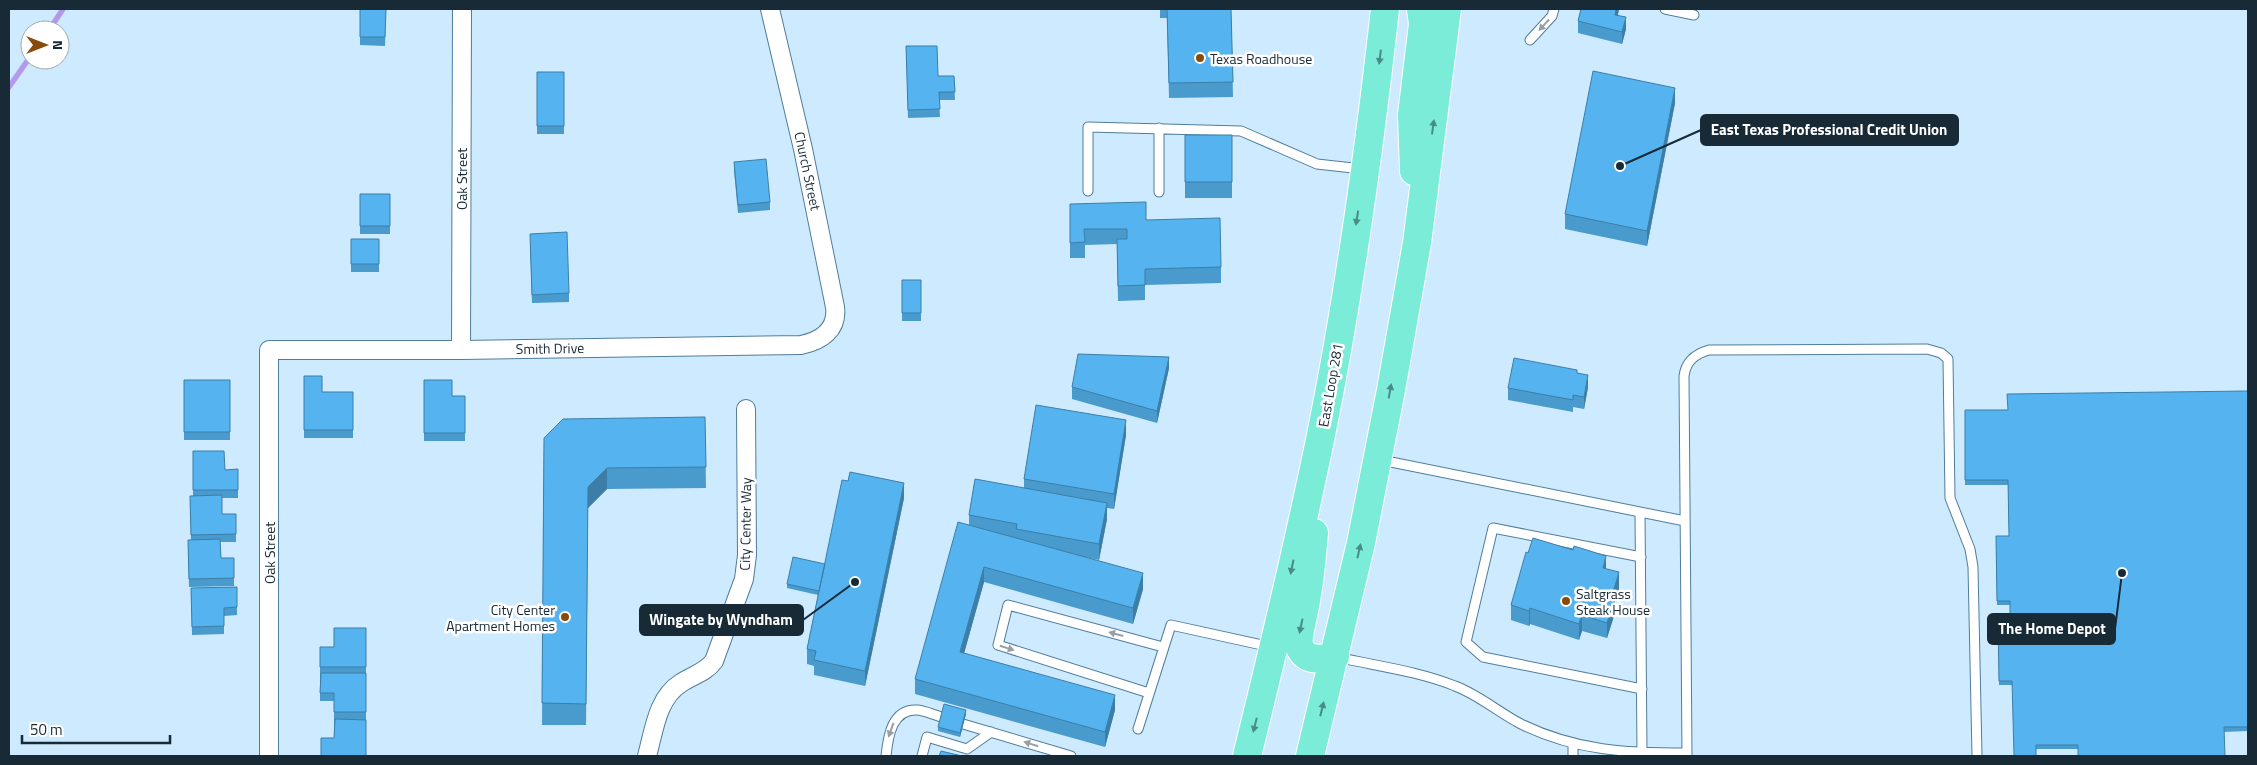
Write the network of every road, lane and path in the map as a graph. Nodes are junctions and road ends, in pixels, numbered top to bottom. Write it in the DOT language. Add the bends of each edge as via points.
graph roads {
  1 [pos="462,9"];
  2 [pos="770,9"];
  3 [pos="1385,9"];
  4 [pos="1421,9"];
  5 [pos="1447,9"];
  6 [pos="1554,9"];
  7 [pos="1665,9"];
  8 [pos="1694,14"];
  9 [pos="1530,40"];
  10 [pos="1160,128"];
  11 [pos="1364,169"];
  12 [pos="1088,191"];
  13 [pos="1159,192"];
  14 [pos="1417,243"];
  15 [pos="828,333"];
  16 [pos="269,350"];
  17 [pos="461,350"];
  18 [pos="746,409"];
  19 [pos="1320,439"];
  20 [pos="1378,459"];
  21 [pos="1640,512"];
  22 [pos="1685,521"];
  23 [pos="1641,556"];
  24 [pos="1163,647"];
  25 [pos="1274,648"];
  26 [pos="1335,657"];
  27 [pos="1642,689"];
  28 [pos="1149,693"];
  29 [pos="942,717"];
  30 [pos="963,724"];
  31 [pos="1138,729"];
  32 [pos="991,732"];
  33 [pos="1573,744"];
  34 [pos="1642,753"];
  35 [pos="1687,755"];
  36 [pos="269,756"];
  37 [pos="646,756"];
  38 [pos="886,756"];
  39 [pos="922,756"];
  40 [pos="1071,756"];
  41 [pos="1247,756"];
  42 [pos="1310,756"];
  43 [pos="1573,756"];
  44 [pos="1977,756"];
  1 -- 17 [label="street, Oak Street"];
  2 -- 15 [label="street, Church Street" via="835,307 834,323"];
  3 -- 11 [label="highway, East Loop 281, one-way"];
  4 -- 14 [label="highway" via="1423,24 1412,114"];
  14 -- 5 [label="highway, one-way"];
  6 -- 9 [label="lane, one-way" via="1552,16"];
  7 -- 8 [label="lane"];
  10 -- 11 [label="lane" via="1241,131 1317,164"];
  10 -- 12 [label="lane" via="1088,127"];
  10 -- 13 [label="lane"];
  11 -- 19 [label="highway, East Loop 281, one-way"];
  20 -- 14 [label="highway, one-way"];
  15 -- 17 [label="street, Smith Drive" via="801,345"];
  16 -- 17 [label="street, Smith Drive"];
  16 -- 36 [label="street, Oak Street"];
  18 -- 37 [label="street, City Center Way" via="747,555 744,579 714,661 709,668 680,683 664,699"];
  19 -- 25 [label="highway, East Loop 281, one-way"];
  19 -- 26 [label="highway, one-way" via="1310,586 1298,641 1301,650 1309,657"];
  20 -- 21 [label="lane"];
  26 -- 20 [label="highway, one-way"];
  21 -- 22 [label="lane"];
  21 -- 23 [label="lane"];
  22 -- 35 [label="lane"];
  22 -- 44 [label="lane" via="1684,376 1688,362 1697,354 1710,350 1927,349 1945,355 1948,359 1950,498 1970,549 1973,567"];
  23 -- 27 [label="lane"];
  23 -- 27 [label="lane" via="1493,528 1466,642 1483,657"];
  24 -- 25 [label="lane" via="1171,625"];
  24 -- 28 [label="lane"];
  24 -- 28 [label="lane, one-way" via="1008,606 998,646"];
  25 -- 41 [label="highway, East Loop 281, one-way"];
  26 -- 33 [label="lane" via="1425,676 1455,686 1518,722"];
  42 -- 26 [label="highway, one-way"];
  27 -- 34 [label="lane"];
  28 -- 31 [label="lane"];
  29 -- 38 [label="lane, one-way" via="919,710 905,711 895,719"];
  30 -- 32 [label="lane"];
  32 -- 39 [label="lane" via="967,749 927,737"];
  40 -- 32 [label="lane, one-way"];
  33 -- 34 [label="lane"];
  33 -- 43 [label="lane"];
  34 -- 35 [label="lane"];
}
